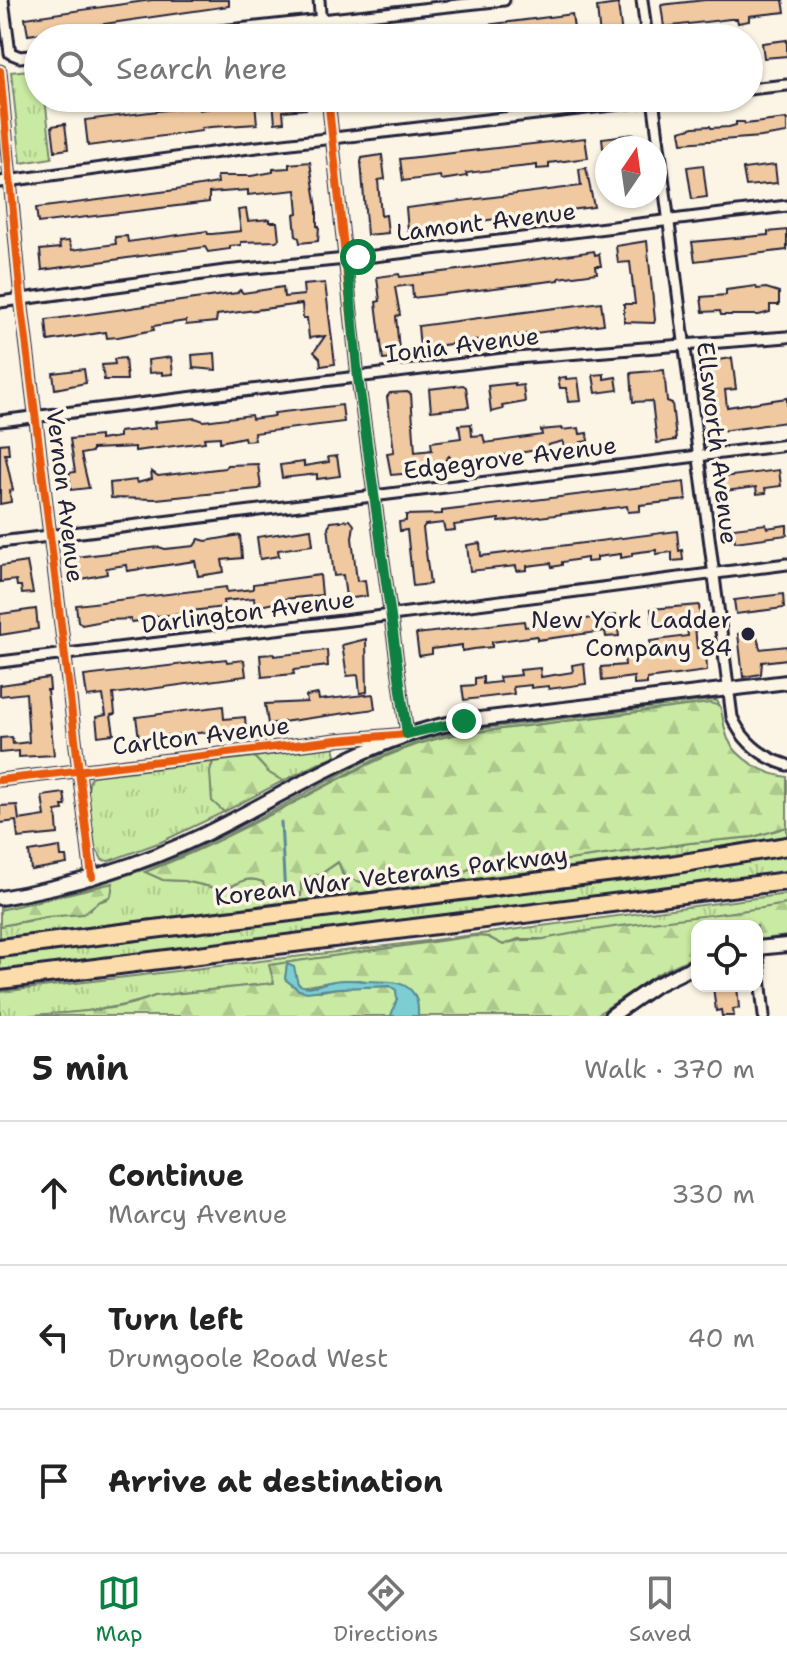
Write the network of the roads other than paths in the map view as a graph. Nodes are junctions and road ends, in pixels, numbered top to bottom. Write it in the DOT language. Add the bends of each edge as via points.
graph roads {
  1 [pos="3,0"];
  2 [pos="319,0"];
  3 [pos="504,0"];
  4 [pos="642,0"];
  5 [pos="321,22"];
  6 [pos="300,24"];
  7 [pos="645,24"];
  8 [pos="24,57"];
  9 [pos="0,71"];
  10 [pos="787,85"];
  11 [pos="763,88"];
  12 [pos="330,112"];
  13 [pos="552,112"];
  14 [pos="656,112"];
  15 [pos="333,140"];
  16 [pos="5,181"];
  17 [pos="787,206"];
  18 [pos="670,219"];
  19 [pos="347,258"];
  20 [pos="21,299"];
  21 [pos="0,302"];
  22 [pos="787,337"];
  23 [pos="684,343"];
  24 [pos="358,378"];
  25 [pos="35,417"];
  26 [pos="0,421"];
  27 [pos="787,445"];
  28 [pos="699,456"];
  29 [pos="374,495"];
  30 [pos="49,536"];
  31 [pos="0,542"];
  32 [pos="787,564"];
  33 [pos="714,573"];
  34 [pos="392,615"];
  35 [pos="65,654"];
  36 [pos="0,662"];
  37 [pos="787,682"];
  38 [pos="728,689"];
  39 [pos="407,734"];
  40 [pos="787,765"];
  41 [pos="79,771"];
  42 [pos="0,780"];
  43 [pos="787,846"];
  44 [pos="92,877"];
  45 [pos="787,881"];
  46 [pos="0,898"];
  47 [pos="787,945"];
  48 [pos="763,947"];
  49 [pos="0,948"];
  50 [pos="691,968"];
  51 [pos="0,980"];
  52 [pos="762,992"];
  53 [pos="616,1014"];
  54 [pos="764,1016"];
  1 -- 8 [label="street" via="7,46 10,53"];
  2 -- 5 [label="street"];
  3 -- 5 [label="street"];
  4 -- 7 [label="street"];
  5 -- 6 [label="street"];
  9 -- 16 [label="street, Vernon Avenue"];
  10 -- 11 [label="street"];
  12 -- 15 [label="street"];
  13 -- 15 [label="street"];
  14 -- 18 [label="street, Ellsworth Avenue"];
  15 -- 16 [label="street"];
  15 -- 19 [label="street"];
  16 -- 20 [label="street, Vernon Avenue"];
  17 -- 18 [label="street, Lamont Avenue"];
  18 -- 19 [label="street, Lamont Avenue"];
  18 -- 23 [label="street, Ellsworth Avenue"];
  19 -- 20 [label="street, Lamont Avenue"];
  19 -- 24 [label="street"];
  20 -- 21 [label="street, Lamont Avenue"];
  20 -- 25 [label="street, Vernon Avenue"];
  22 -- 23 [label="street, Ionia Avenue"];
  23 -- 24 [label="street, Ionia Avenue"];
  23 -- 28 [label="street, Ellsworth Avenue"];
  24 -- 25 [label="street, Ionia Avenue"];
  24 -- 29 [label="street"];
  25 -- 26 [label="street, Ionia Avenue"];
  25 -- 30 [label="street, Vernon Avenue"];
  27 -- 28 [label="street, Edgegrove Avenue"];
  28 -- 29 [label="street, Edgegrove Avenue"];
  28 -- 33 [label="street, Ellsworth Avenue"];
  29 -- 30 [label="street, Edgegrove Avenue"];
  29 -- 34 [label="street"];
  30 -- 31 [label="street, Edgegrove Avenue"];
  30 -- 35 [label="street, Vernon Avenue"];
  32 -- 33 [label="street, Darlington Avenue"];
  33 -- 34 [label="street, Darlington Avenue"];
  33 -- 38 [label="street, Ellsworth Avenue"];
  34 -- 35 [label="street, Darlington Avenue"];
  34 -- 39 [label="street"];
  35 -- 36 [label="street, Darlington Avenue"];
  35 -- 41 [label="street, Vernon Avenue"];
  37 -- 38 [label="main road"];
  38 -- 39 [label="main road" via="464,721"];
  38 -- 40 [label="street, Ellsworth Avenue" via="732,717 745,740"];
  39 -- 41 [label="street, Carlton Avenue"];
  39 -- 44 [label="main road" via="192,840"];
  41 -- 42 [label="street, Carlton Avenue"];
  41 -- 44 [label="street, Vernon Avenue"];
  43 -- 49 [label="highway, Korean War Veterans Parkway"];
  44 -- 46 [label="main road"];
  45 -- 51 [label="highway"];
  47 -- 48 [label="main road"];
  50 -- 53 [label="main road"];
  52 -- 54 [label="street"];
}
